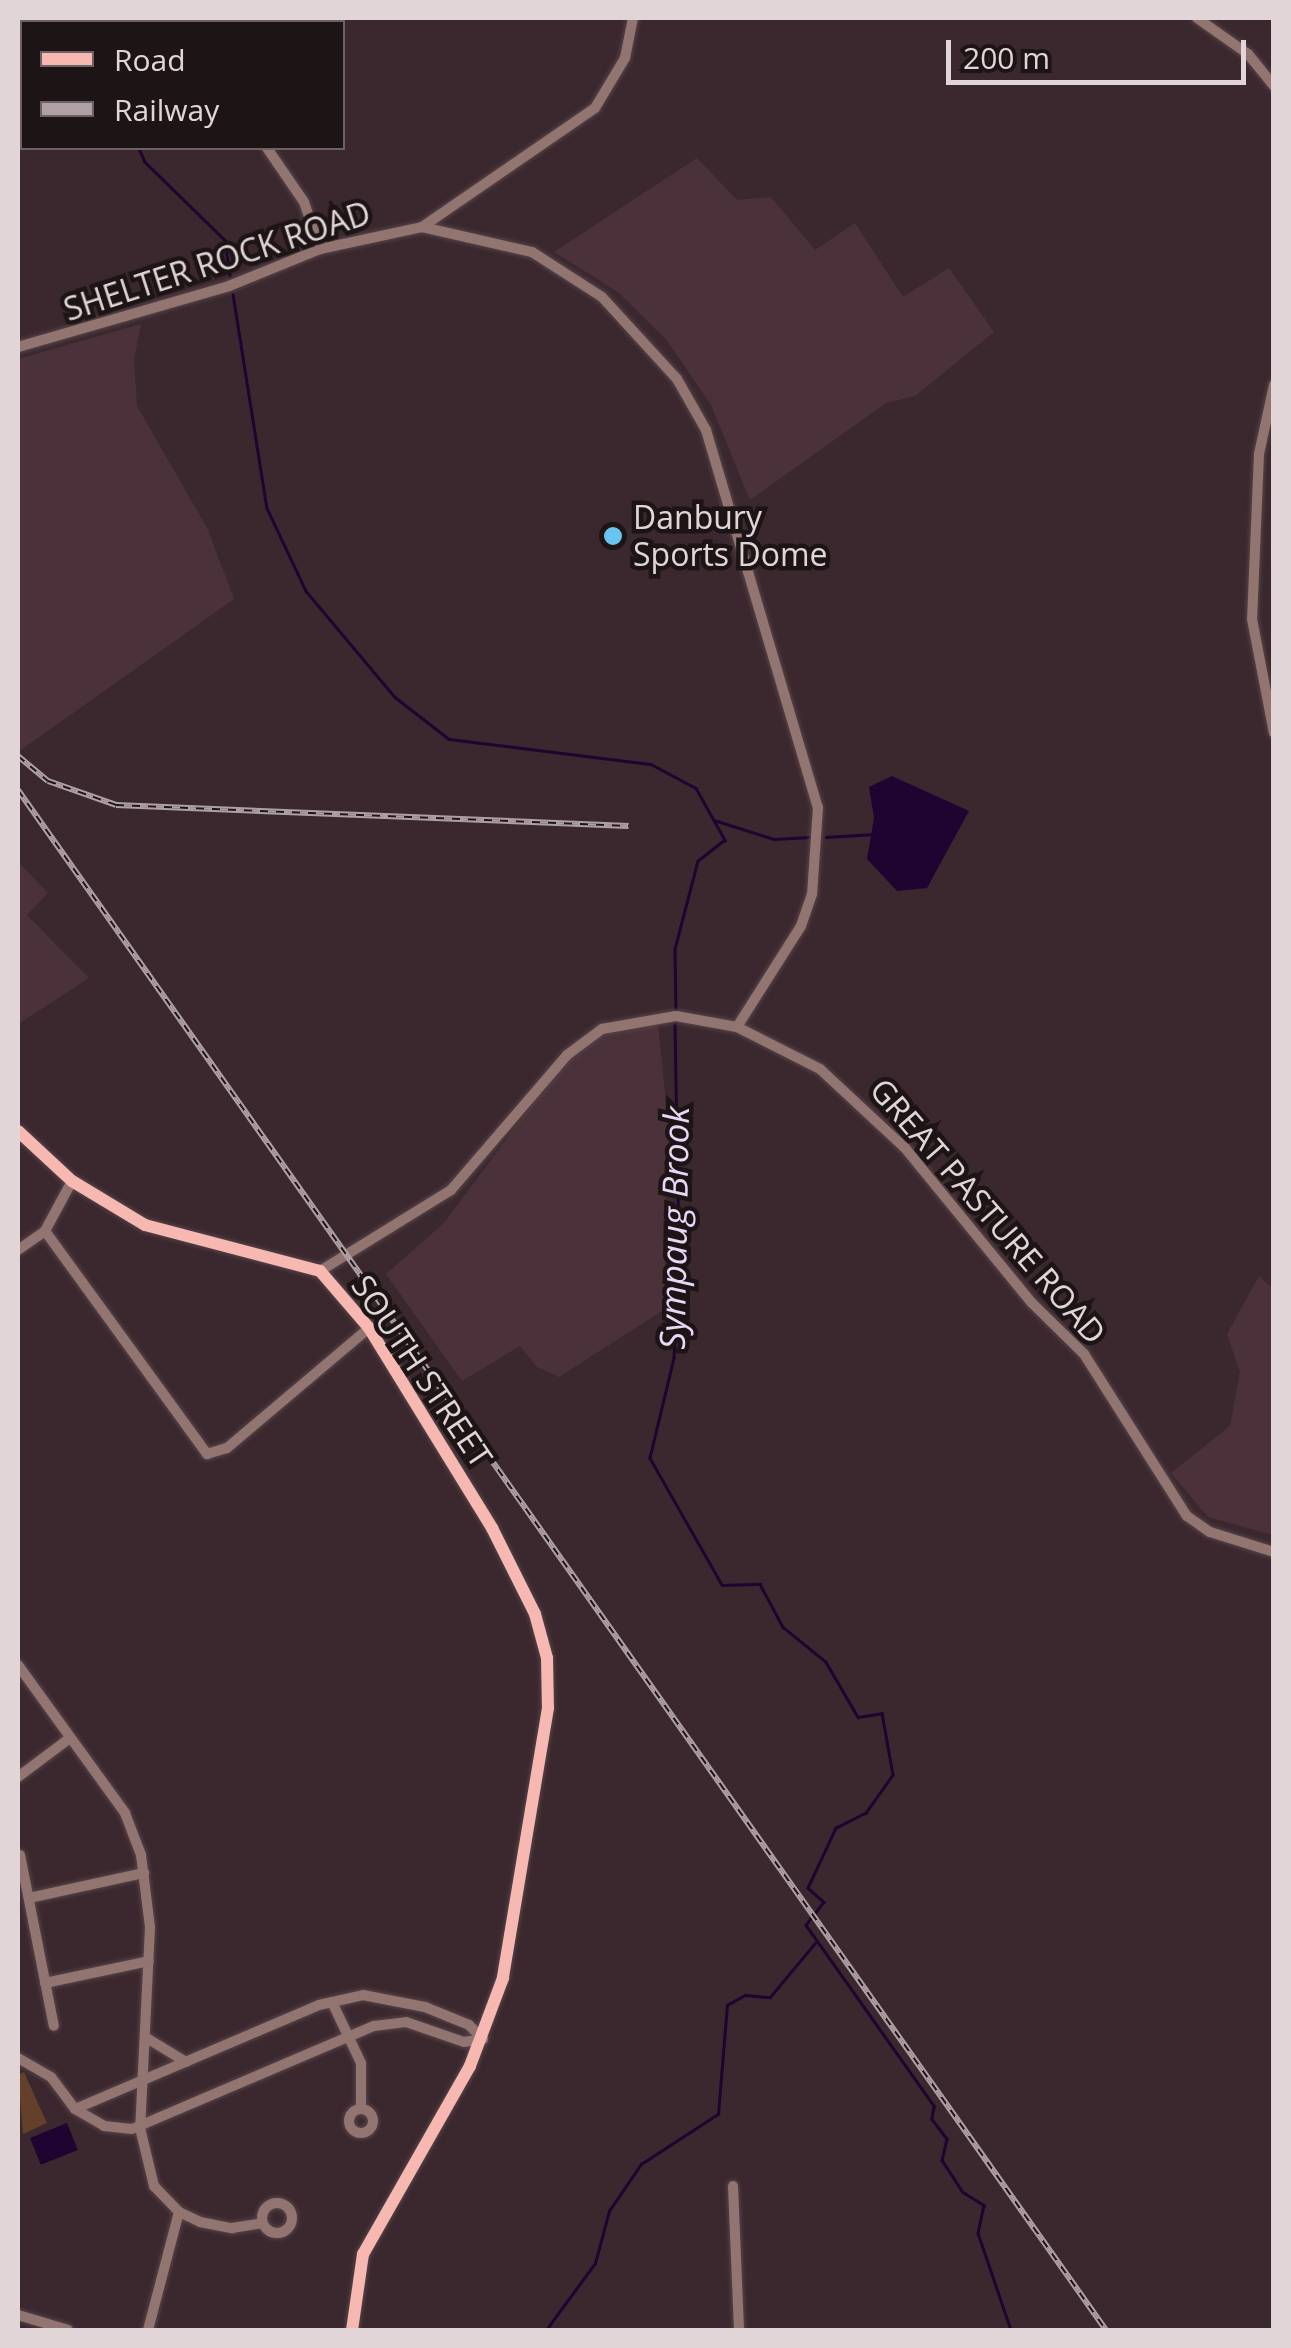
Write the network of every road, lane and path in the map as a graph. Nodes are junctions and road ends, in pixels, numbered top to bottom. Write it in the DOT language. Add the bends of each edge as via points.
graph roads {
  1 [pos="632,18"];
  2 [pos="1198,18"];
  3 [pos="1274,86"];
  4 [pos="269,150"];
  5 [pos="422,228"];
  6 [pos="320,249"];
  7 [pos="18,348"];
  8 [pos="1274,384"];
  9 [pos="1274,732"];
  10 [pos="737,1027"];
  11 [pos="18,1131"];
  12 [pos="72,1180"];
  13 [pos="45,1231"];
  14 [pos="18,1250"];
  15 [pos="320,1271"];
  16 [pos="369,1328"];
  17 [pos="1274,1552"];
  18 [pos="18,1665"];
  19 [pos="21,1678"];
  20 [pos="70,1738"];
  21 [pos="18,1776"];
  22 [pos="20,1855"];
  23 [pos="144,1873"];
  24 [pos="29,1898"];
  25 [pos="149,1961"];
  26 [pos="45,1983"];
  27 [pos="332,2002"];
  28 [pos="54,2026"];
  29 [pos="146,2037"];
  30 [pos="350,2037"];
  31 [pos="483,2039"];
  32 [pos="18,2058"];
  33 [pos="186,2062"];
  34 [pos="144,2080"];
  35 [pos="75,2109"];
  36 [pos="360,2109"];
  37 [pos="140,2128"];
  38 [pos="734,2186"];
  39 [pos="179,2212"];
  40 [pos="263,2223"];
  41 [pos="18,2315"];
  42 [pos="68,2330"];
  43 [pos="148,2330"];
  44 [pos="352,2330"];
  45 [pos="739,2330"];
  1 -- 5 [label="street, SHELTER ROCK ROAD" via="625,58 595,108"];
  2 -- 3 [label="street" via="1248,54"];
  4 -- 6 [label="street" via="304,202"];
  5 -- 6 [label="street, SHELTER ROCK ROAD"];
  5 -- 10 [label="street" via="532,252 588,287 636,328 677,378 706,430 818,807 812,894 801,926"];
  6 -- 7 [label="street, SHELTER ROCK ROAD" via="230,286"];
  8 -- 9 [label="street" via="1259,454 1252,619"];
  10 -- 15 [label="street, GREAT PASTURE ROAD" via="676,1016 602,1030 567,1055 451,1190"];
  10 -- 17 [label="street, GREAT PASTURE ROAD" via="783,1046 858,1097 1050,1324 1084,1354 1187,1516 1210,1532"];
  11 -- 12 [label="main road, SOUTH STREET"];
  12 -- 13 [label="street"];
  12 -- 15 [label="main road, SOUTH STREET" via="145,1224"];
  13 -- 14 [label="street"];
  13 -- 16 [label="street" via="207,1454 227,1448"];
  15 -- 16 [label="main road, SOUTH STREET"];
  16 -- 31 [label="main road, SOUTH STREET" via="517,1572 547,1658 548,1708 511,1944"];
  18 -- 19 [label="street"];
  19 -- 20 [label="street"];
  20 -- 21 [label="street"];
  20 -- 23 [label="street" via="125,1813"];
  22 -- 24 [label="street"];
  23 -- 24 [label="street"];
  23 -- 25 [label="street"];
  24 -- 26 [label="street"];
  25 -- 26 [label="street"];
  25 -- 29 [label="street"];
  26 -- 28 [label="street"];
  27 -- 30 [label="street"];
  27 -- 31 [label="street" via="363,1995 403,2001 469,2025"];
  27 -- 33 [label="street"];
  29 -- 33 [label="street"];
  29 -- 34 [label="street"];
  30 -- 31 [label="street" via="406,2022 464,2042"];
  30 -- 36 [label="street" via="360,2063"];
  30 -- 37 [label="street"];
  31 -- 44 [label="main road, SOUTH STREET" via="375,2226 363,2254"];
  32 -- 35 [label="street" via="51,2076"];
  33 -- 34 [label="street"];
  34 -- 35 [label="street"];
  34 -- 37 [label="street"];
  35 -- 37 [label="street" via="104,2126"];
  37 -- 39 [label="street" via="154,2186"];
  38 -- 45 [label="street"];
  39 -- 40 [label="street" via="232,2228"];
  39 -- 43 [label="street"];
  41 -- 42 [label="street"];
}
